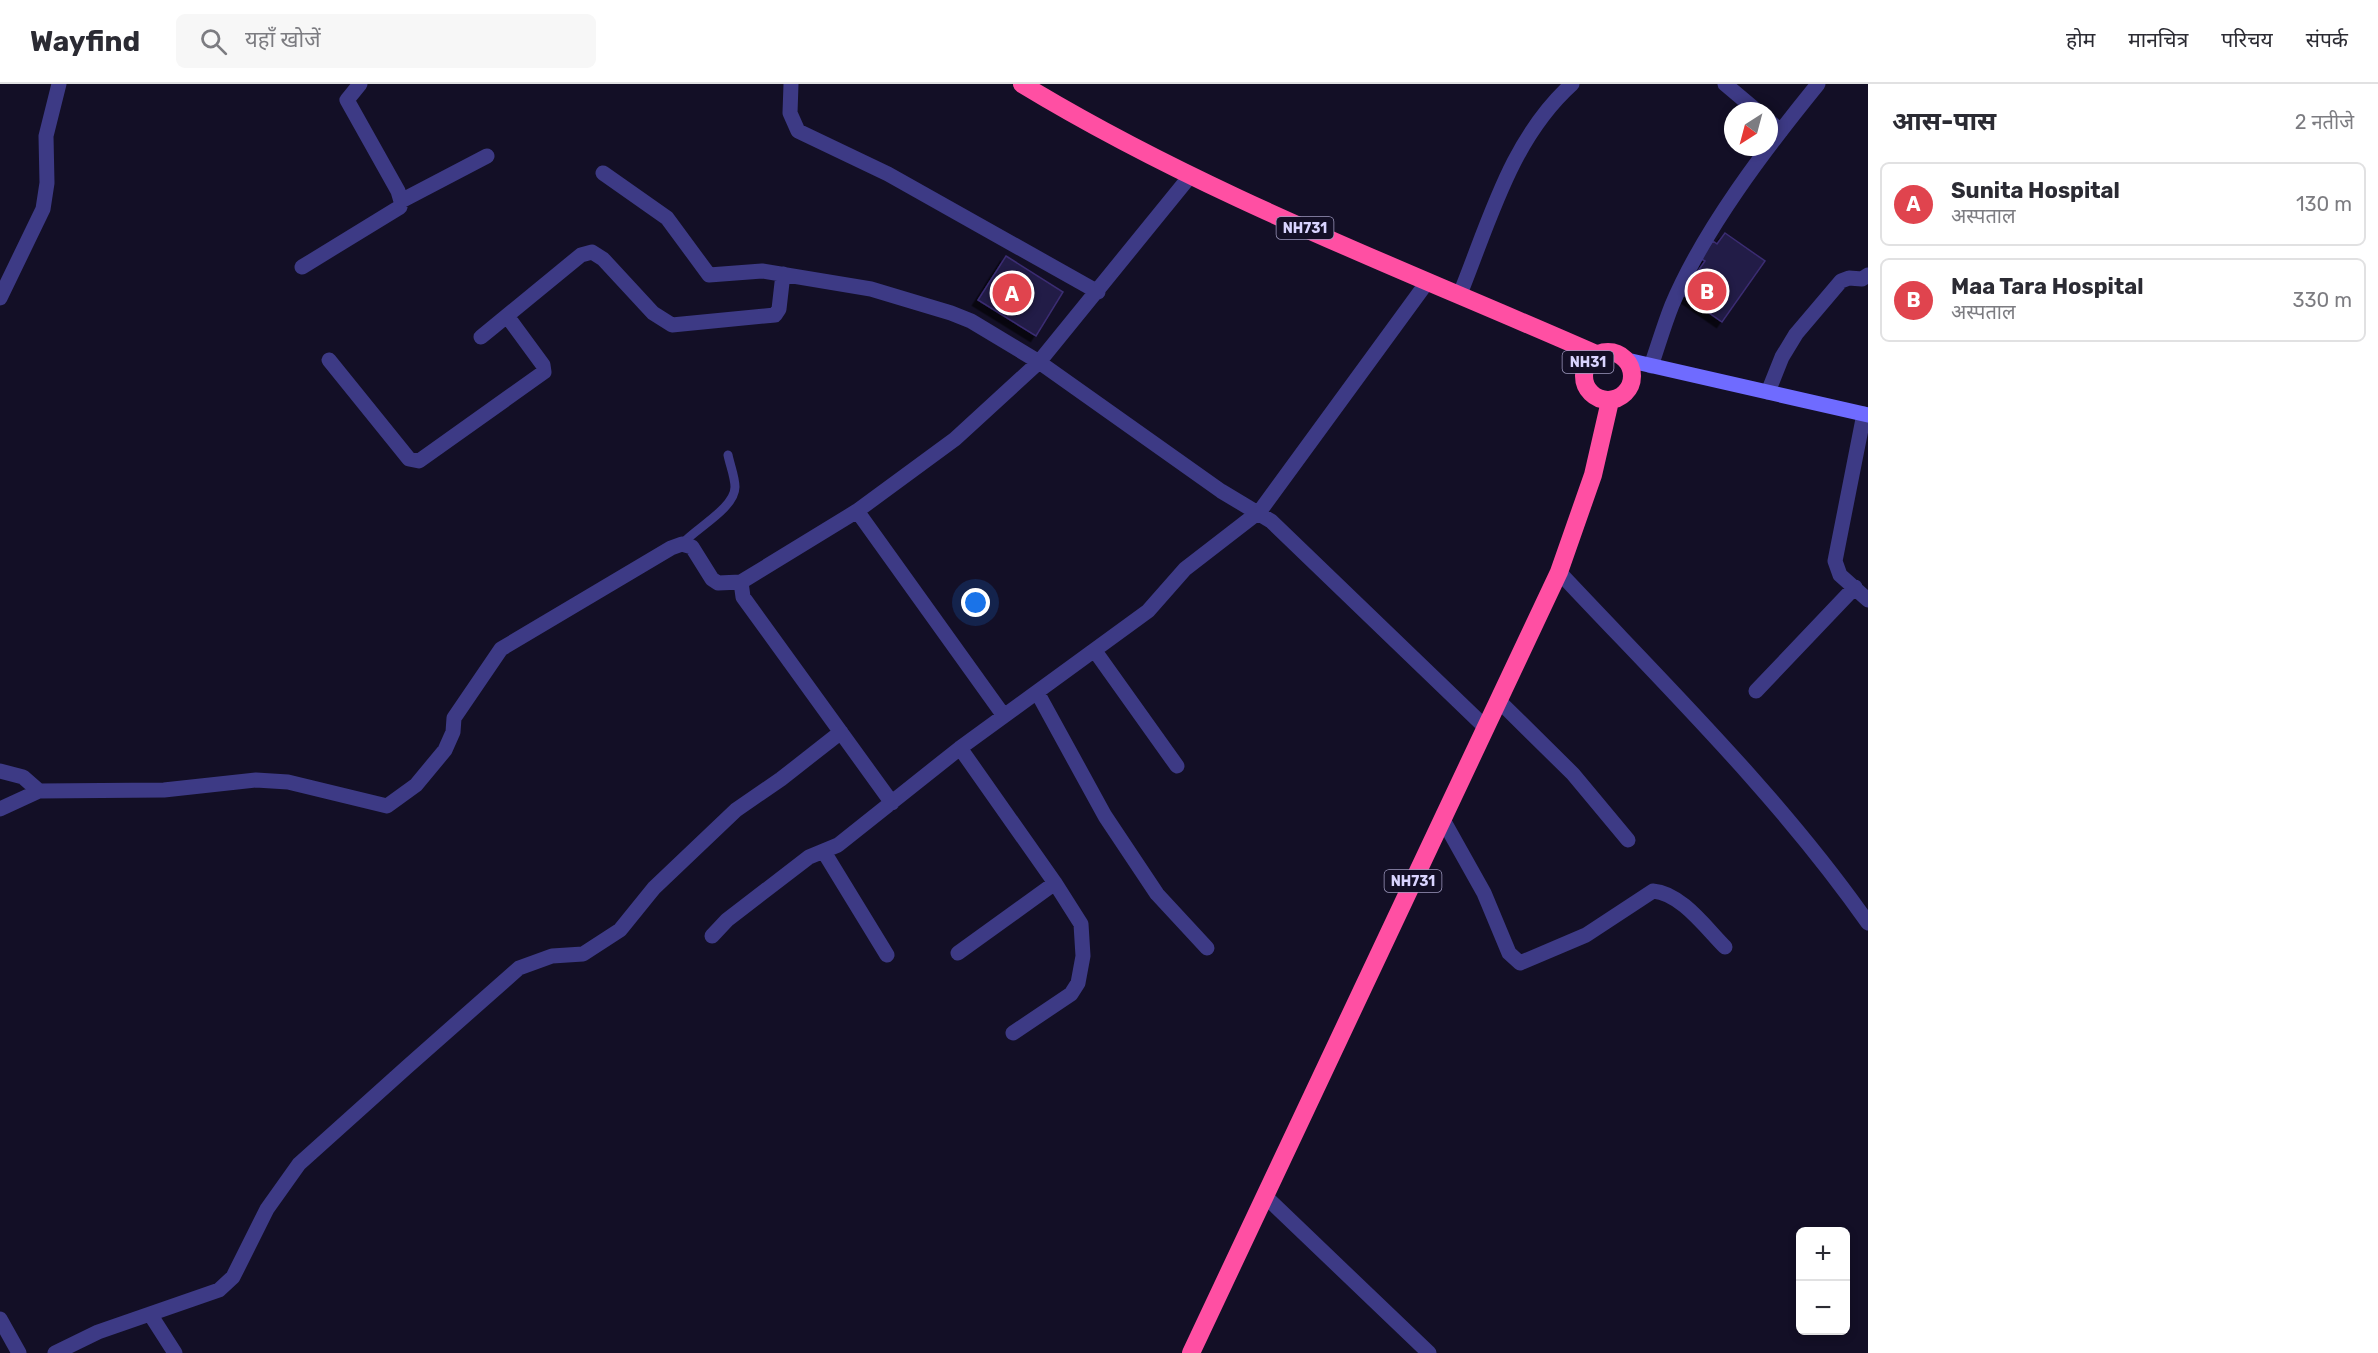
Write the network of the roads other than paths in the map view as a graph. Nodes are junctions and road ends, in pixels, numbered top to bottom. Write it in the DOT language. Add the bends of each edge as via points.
graph roads {
  1 [pos="59,84"];
  2 [pos="360,84"];
  3 [pos="791,84"];
  4 [pos="1022,84"];
  5 [pos="1572,84"];
  6 [pos="1725,84"];
  7 [pos="1818,84"];
  8 [pos="1746,102"];
  9 [pos="1778,128"];
  10 [pos="1781,131"];
  11 [pos="487,156"];
  12 [pos="603,173"];
  13 [pos="1191,176"];
  14 [pos="401,201"];
  15 [pos="302,267"];
  16 [pos="783,274"];
  17 [pos="1868,274"];
  18 [pos="1428,281"];
  19 [pos="1098,292"];
  20 [pos="1460,294"];
  21 [pos="0,298"];
  22 [pos="507,316"];
  23 [pos="481,336"];
  24 [pos="1596,354"];
  25 [pos="329,360"];
  26 [pos="1627,360"];
  27 [pos="1039,362"];
  28 [pos="1651,366"];
  29 [pos="1768,392"];
  30 [pos="1610,401"];
  31 [pos="1866,414"];
  32 [pos="728,455"];
  33 [pos="857,511"];
  34 [pos="1260,511"];
  35 [pos="682,544"];
  36 [pos="1559,572"];
  37 [pos="741,582"];
  38 [pos="1855,587"];
  39 [pos="1868,600"];
  40 [pos="1095,651"];
  41 [pos="1756,691"];
  42 [pos="1037,692"];
  43 [pos="1498,700"];
  44 [pos="1005,716"];
  45 [pos="1485,727"];
  46 [pos="841,732"];
  47 [pos="960,748"];
  48 [pos="1177,766"];
  49 [pos="0,771"];
  50 [pos="39,791"];
  51 [pos="892,803"];
  52 [pos="0,809"];
  53 [pos="1442,818"];
  54 [pos="1628,840"];
  55 [pos="824,852"];
  56 [pos="1055,883"];
  57 [pos="1868,923"];
  58 [pos="712,936"];
  59 [pos="1725,947"];
  60 [pos="1207,948"];
  61 [pos="958,953"];
  62 [pos="887,955"];
  63 [pos="1012,1033"];
  64 [pos="1266,1197"];
  65 [pos="150,1314"];
  66 [pos="0,1319"];
  67 [pos="1195,1351"];
  68 [pos="19,1353"];
  69 [pos="55,1353"];
  70 [pos="175,1353"];
  71 [pos="1429,1353"];
  1 -- 21 [label="street" via="46,136 47,183 42,209"];
  2 -- 14 [label="street" via="347,100"];
  3 -- 19 [label="street" via="790,113 798,131 888,174"];
  4 -- 13 [label="highway, NH731" via="1082,121"];
  5 -- 20 [label="street" via="1526,137"];
  6 -- 8 [label="street"];
  7 -- 10 [label="street"];
  9 -- 10 [label="street"];
  10 -- 28 [label="street" via="1706,241 1672,304"];
  11 -- 14 [label="street"];
  12 -- 16 [label="street" via="667,218 709,275 762,271"];
  13 -- 18 [label="highway, NH731"];
  13 -- 19 [label="street"];
  14 -- 15 [label="street" via="396,211"];
  16 -- 22 [label="street" via="775,315 672,325 653,314 592,252 581,255"];
  16 -- 27 [label="street" via="871,289 951,313"];
  17 -- 29 [label="street" via="1837,285 1796,334"];
  18 -- 20 [label="highway, NH731"];
  18 -- 34 [label="street"];
  19 -- 27 [label="street"];
  20 -- 24 [label="highway, NH731"];
  22 -- 23 [label="street"];
  22 -- 25 [label="street" via="543,365 544,372 419,461 409,459"];
  24 -- 26 [label="highway, NH31" via="1618,353"];
  24 -- 30 [label="highway, NH31" via="1584,372 1585,383 1590,393"];
  26 -- 28 [label="main road"];
  26 -- 30 [label="highway, NH31" via="1633,380 1629,391"];
  27 -- 33 [label="street" via="955,439"];
  27 -- 34 [label="street" via="1221,490"];
  28 -- 29 [label="main road"];
  29 -- 31 [label="main road"];
  30 -- 36 [label="highway, NH731" via="1593,475"];
  31 -- 38 [label="street" via="1835,561 1840,575"];
  32 -- 35 [label="lane" via="734,495 728,505"];
  33 -- 37 [label="street"];
  33 -- 44 [label="street"];
  34 -- 40 [label="street" via="1185,569 1155,604"];
  34 -- 45 [label="street"];
  35 -- 37 [label="street" via="692,547 718,583"];
  35 -- 50 [label="street" via="501,649 454,717 445,750 416,785 387,806 288,782 256,780 164,790"];
  36 -- 43 [label="highway, NH731"];
  36 -- 57 [label="street" via="1830,869"];
  37 -- 46 [label="street" via="743,597"];
  38 -- 39 [label="street"];
  38 -- 41 [label="street"];
  40 -- 42 [label="street"];
  40 -- 48 [label="street"];
  42 -- 44 [label="street"];
  42 -- 60 [label="street" via="1105,816 1157,894"];
  43 -- 45 [label="highway, NH731"];
  43 -- 54 [label="street" via="1573,774"];
  44 -- 47 [label="street"];
  45 -- 53 [label="highway, NH731"];
  46 -- 51 [label="street"];
  46 -- 65 [label="street" via="736,810 654,888 620,930 583,954 552,956 519,968 299,1164 267,1209 232,1276 219,1290"];
  47 -- 51 [label="street"];
  47 -- 56 [label="street"];
  49 -- 50 [label="street" via="24,777"];
  50 -- 52 [label="street"];
  51 -- 55 [label="street"];
  53 -- 59 [label="street" via="1484,893 1509,953 1520,963 1586,935 1653,891 1679,902"];
  53 -- 64 [label="highway, NH731"];
  55 -- 58 [label="street" via="809,857"];
  55 -- 62 [label="street"];
  56 -- 61 [label="street"];
  56 -- 63 [label="street" via="1081,924 1083,956 1078,982 1071,994"];
  64 -- 67 [label="highway, NH731"];
  64 -- 71 [label="street"];
  65 -- 69 [label="street" via="98,1332"];
  65 -- 70 [label="street"];
  66 -- 68 [label="street"];
}
